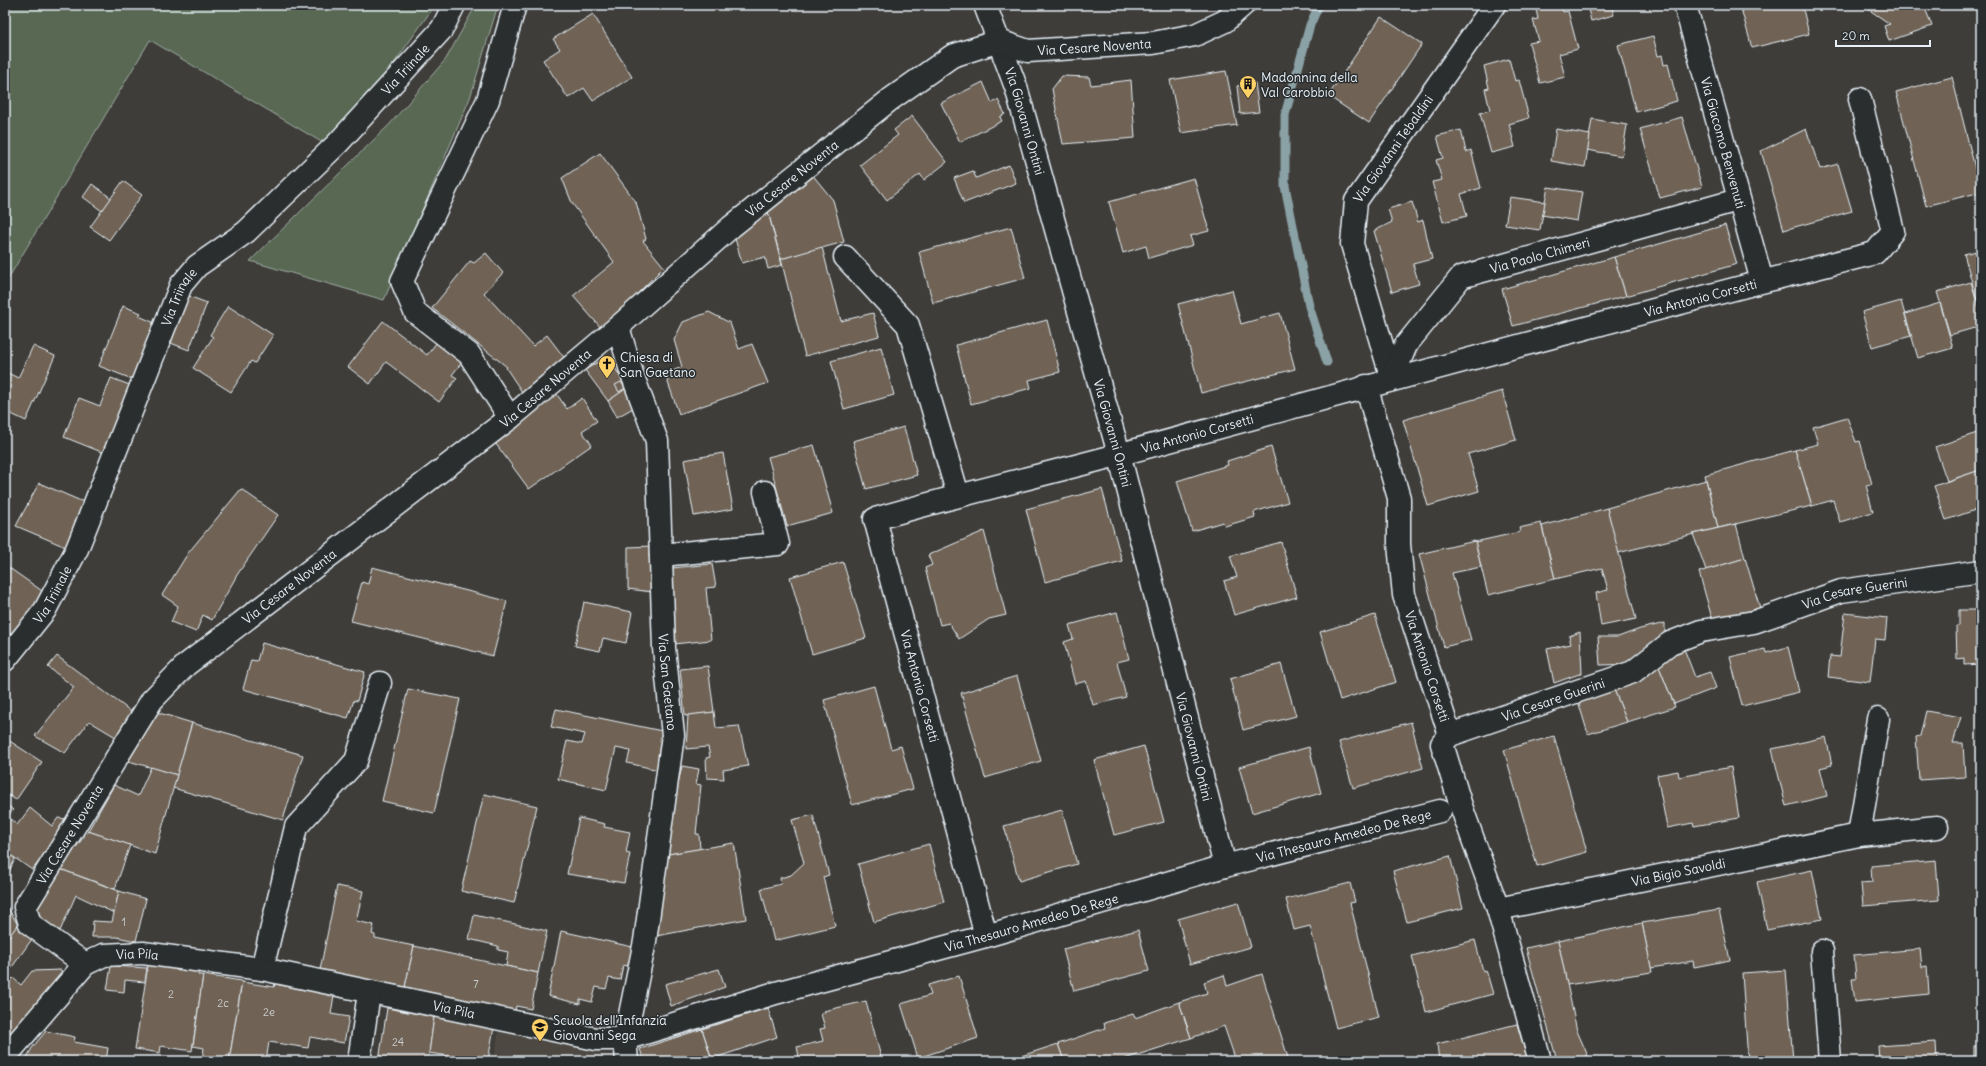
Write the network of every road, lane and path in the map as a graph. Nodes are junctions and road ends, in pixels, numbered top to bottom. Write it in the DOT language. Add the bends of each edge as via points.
graph roads {
  1 [pos="454,5"];
  2 [pos="515,5"];
  3 [pos="985,5"];
  4 [pos="1243,5"];
  5 [pos="1494,5"];
  6 [pos="1685,5"];
  7 [pos="999,41"];
  8 [pos="1860,99"];
  9 [pos="1738,200"];
  10 [pos="845,257"];
  11 [pos="1762,281"];
  12 [pos="618,327"];
  13 [pos="1392,379"];
  14 [pos="1366,386"];
  15 [pos="510,418"];
  16 [pos="1119,454"];
  17 [pos="765,492"];
  18 [pos="958,494"];
  19 [pos="661,555"];
  20 [pos="1981,571"];
  21 [pos="5,660"];
  22 [pos="380,683"];
  23 [pos="1878,719"];
  24 [pos="1450,735"];
  25 [pos="1440,811"];
  26 [pos="1937,827"];
  27 [pos="1859,835"];
  28 [pos="1225,866"];
  29 [pos="1498,909"];
  30 [pos="986,936"];
  31 [pos="1822,951"];
  32 [pos="85,964"];
  33 [pos="262,969"];
  34 [pos="369,993"];
  35 [pos="625,1040"];
  36 [pos="5,1057"];
  37 [pos="359,1061"];
  38 [pos="627,1061"];
  39 [pos="1540,1061"];
  40 [pos="1830,1061"];
  1 -- 21 [label="street, Via Triinale" via="442,29 338,143 246,232 197,266 181,285 77,549 45,610"];
  2 -- 15 [label="street" via="488,100 402,281 415,312 469,354"];
  3 -- 7 [label="street, Via Giovanni Ontini"];
  4 -- 7 [label="street, Via Cesare Noventa" via="1225,21 1195,35 1153,43 1028,51"];
  5 -- 13 [label="street, Via Giovanni Tebaldini" via="1356,201 1352,244"];
  6 -- 9 [label="street, Via Giacomo Benvenuti"];
  7 -- 12 [label="street, Via Cesare Noventa" via="952,56 891,99 731,227"];
  7 -- 16 [label="street, Via Giovanni Ontini" via="1016,87"];
  8 -- 11 [label="street, Via Antonio Corsetti" via="1893,231 1875,253"];
  9 -- 11 [label="street, Via Giacomo Benvenuti"];
  9 -- 13 [label="street, Via Paolo Chimeri" via="1461,276 1406,345"];
  10 -- 18 [label="street" via="908,325"];
  11 -- 13 [label="street, Via Antonio Corsetti"];
  12 -- 15 [label="street, Via Cesare Noventa"];
  12 -- 19 [label="street, Via San Gaetano" via="657,441"];
  13 -- 14 [label="street, Via Antonio Corsetti"];
  14 -- 16 [label="street, Via Antonio Corsetti"];
  14 -- 24 [label="street, Via Antonio Corsetti" via="1398,498 1404,595"];
  15 -- 32 [label="street, Via Cesare Noventa" via="186,664 152,700 25,907 30,924"];
  16 -- 18 [label="street, Via Antonio Corsetti"];
  16 -- 28 [label="street, Via Giovanni Ontini"];
  17 -- 19 [label="street" via="778,544"];
  18 -- 30 [label="street, Via Antonio Corsetti" via="875,519"];
  19 -- 35 [label="street, Via San Gaetano" via="664,648 674,735 645,941"];
  20 -- 24 [label="street, Via Cesare Guerini" via="1842,591 1754,622 1701,631 1670,643 1633,672"];
  22 -- 33 [label="street" via="356,761 296,827"];
  23 -- 27 [label="street"];
  24 -- 29 [label="street" via="1442,744"];
  25 -- 28 [label="street, Via Thesauro Amedeo De Rege"];
  26 -- 27 [label="street, Via Bigio Savoldi"];
  27 -- 29 [label="street, Via Bigio Savoldi"];
  28 -- 30 [label="street, Via Thesauro Amedeo De Rege"];
  29 -- 39 [label="street"];
  30 -- 35 [label="street, Via Thesauro Amedeo De Rege" via="772,994"];
  31 -- 40 [label="street"];
  32 -- 33 [label="street, Via Pila" via="104,955 143,953"];
  32 -- 36 [label="street"];
  33 -- 34 [label="street, Via Pila"];
  34 -- 35 [label="street, Via Pila" via="596,1039"];
  34 -- 37 [label="street"];
  35 -- 38 [label="street"];
}
